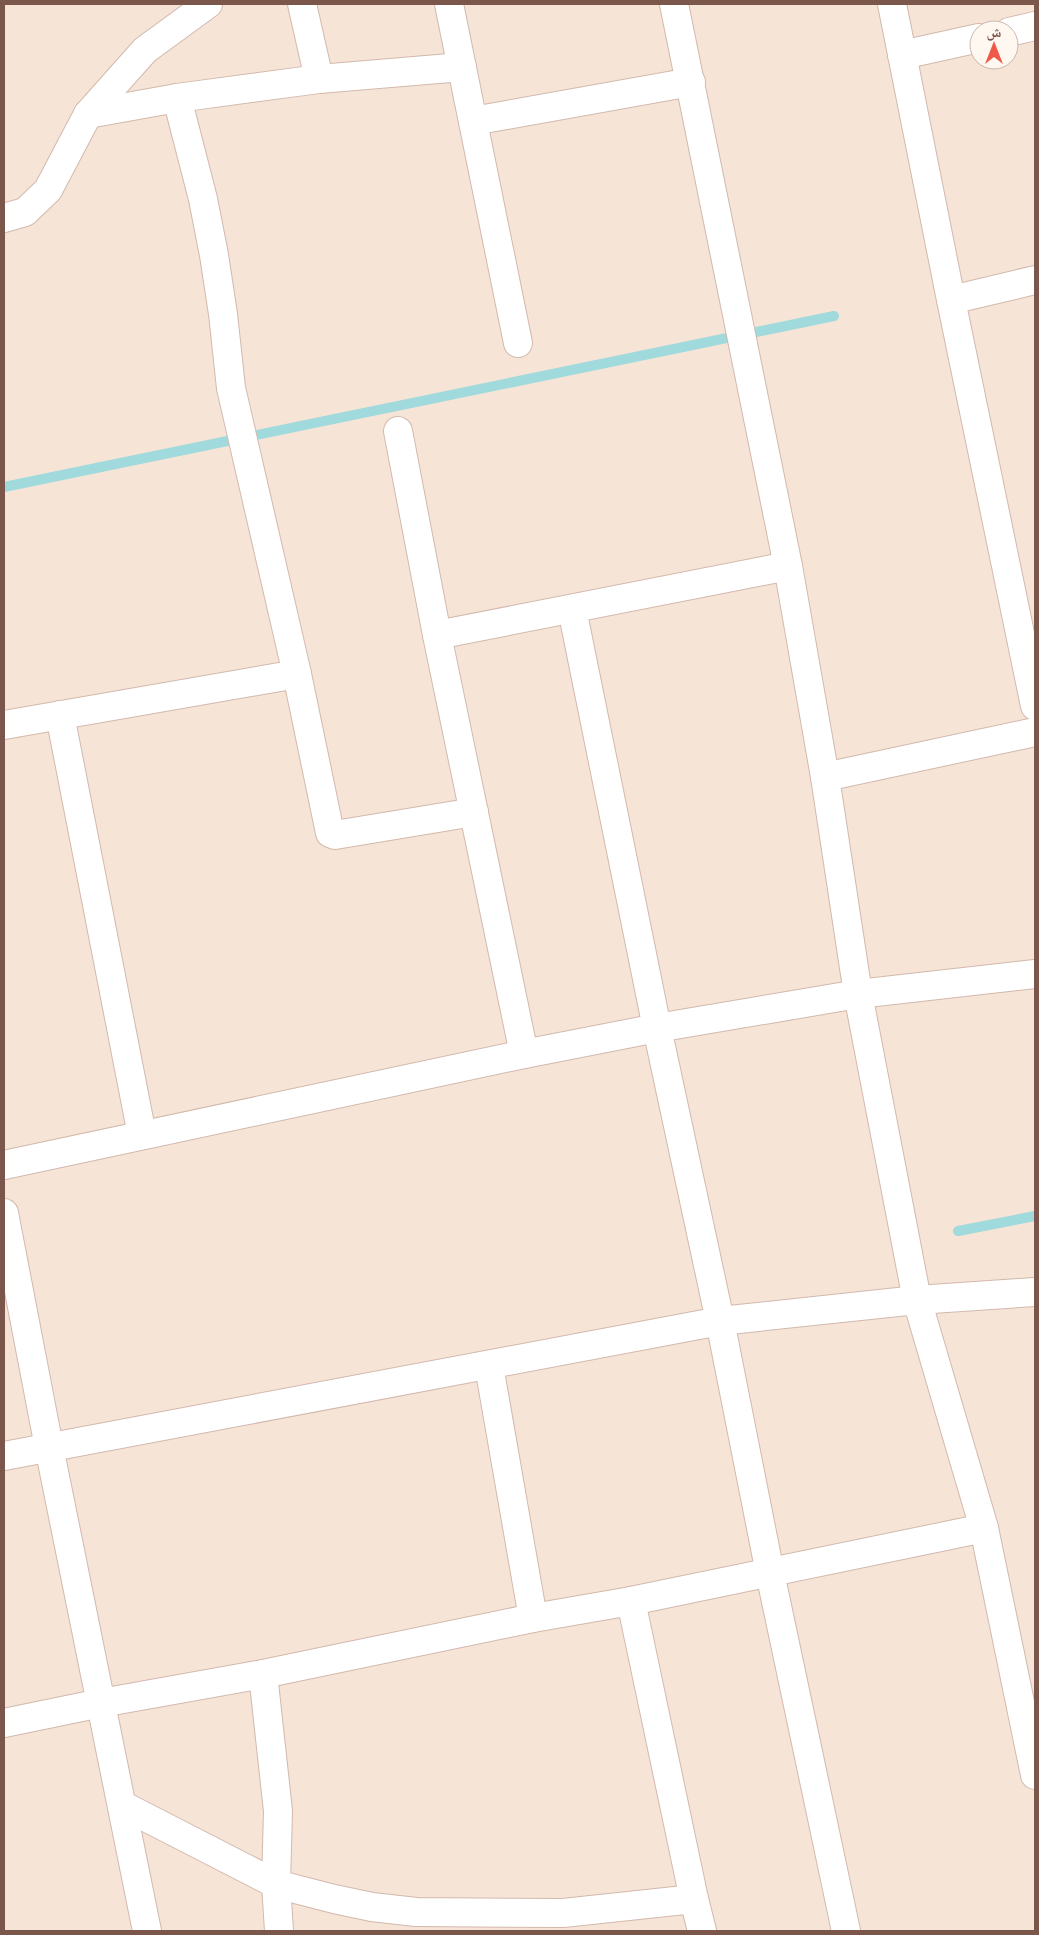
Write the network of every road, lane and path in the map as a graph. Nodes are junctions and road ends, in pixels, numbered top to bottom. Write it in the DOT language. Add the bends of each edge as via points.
graph roads {
  1 [pos="208,4"];
  2 [pos="302,4"];
  3 [pos="449,4"];
  4 [pos="674,4"];
  5 [pos="892,4"];
  6 [pos="1035,26"];
  7 [pos="1019,30"];
  8 [pos="969,40"];
  9 [pos="902,54"];
  10 [pos="462,67"];
  11 [pos="319,79"];
  12 [pos="691,82"];
  13 [pos="177,98"];
  14 [pos="88,114"];
  15 [pos="473,120"];
  16 [pos="4,218"];
  17 [pos="1035,280"];
  18 [pos="951,300"];
  19 [pos="518,343"];
  20 [pos="398,431"];
  21 [pos="788,566"];
  22 [pos="572,609"];
  23 [pos="437,635"];
  24 [pos="297,674"];
  25 [pos="1035,706"];
  26 [pos="60,715"];
  27 [pos="4,725"];
  28 [pos="1035,732"];
  29 [pos="825,777"];
  30 [pos="474,812"];
  31 [pos="1035,974"];
  32 [pos="858,994"];
  33 [pos="657,1028"];
  34 [pos="524,1054"];
  35 [pos="142,1134"];
  36 [pos="4,1165"];
  37 [pos="4,1213"];
  38 [pos="1035,1292"];
  39 [pos="917,1300"];
  40 [pos="720,1321"];
  41 [pos="489,1366"];
  42 [pos="49,1447"];
  43 [pos="4,1456"];
  44 [pos="984,1528"];
  45 [pos="770,1573"];
  46 [pos="631,1601"];
  47 [pos="533,1618"];
  48 [pos="263,1674"];
  49 [pos="102,1703"];
  50 [pos="4,1723"];
  51 [pos="1035,1775"];
  52 [pos="122,1806"];
  53 [pos="276,1884"];
  54 [pos="694,1899"];
  55 [pos="565,1922"];
  56 [pos="147,1931"];
  57 [pos="279,1931"];
  58 [pos="702,1931"];
  59 [pos="846,1931"];
  1 -- 14 [label="street" via="145,50"];
  2 -- 11 [label="street"];
  3 -- 10 [label="street"];
  4 -- 12 [label="street"];
  5 -- 9 [label="street"];
  6 -- 7 [label="street"];
  8 -- 9 [label="street"];
  9 -- 18 [label="street"];
  10 -- 11 [label="street"];
  10 -- 15 [label="street"];
  11 -- 13 [label="street"];
  12 -- 15 [label="street"];
  12 -- 21 [label="street"];
  13 -- 14 [label="street"];
  13 -- 24 [label="street" via="212,245 231,388"];
  14 -- 16 [label="street" via="48,190 25,212"];
  15 -- 19 [label="street"];
  17 -- 18 [label="street"];
  18 -- 25 [label="street"];
  20 -- 23 [label="street"];
  21 -- 22 [label="street"];
  21 -- 29 [label="street"];
  22 -- 23 [label="street"];
  22 -- 33 [label="street"];
  23 -- 30 [label="street"];
  24 -- 26 [label="street"];
  24 -- 30 [label="street" via="330,833 335,835"];
  26 -- 27 [label="street"];
  26 -- 35 [label="street"];
  28 -- 29 [label="street"];
  29 -- 32 [label="street"];
  30 -- 34 [label="street"];
  31 -- 32 [label="street"];
  32 -- 33 [label="street"];
  32 -- 39 [label="street"];
  33 -- 34 [label="street"];
  33 -- 40 [label="street"];
  34 -- 35 [label="street"];
  35 -- 36 [label="street"];
  37 -- 42 [label="street"];
  38 -- 39 [label="street"];
  39 -- 40 [label="street"];
  39 -- 44 [label="street"];
  40 -- 41 [label="street"];
  40 -- 45 [label="street"];
  41 -- 42 [label="street"];
  41 -- 47 [label="street"];
  42 -- 43 [label="street"];
  42 -- 49 [label="street"];
  44 -- 45 [label="street"];
  44 -- 51 [label="street"];
  45 -- 46 [label="street"];
  45 -- 59 [label="street"];
  46 -- 47 [label="street"];
  46 -- 54 [label="street"];
  47 -- 48 [label="street"];
  48 -- 49 [label="street"];
  48 -- 53 [label="street" via="278,1811"];
  49 -- 50 [label="street"];
  49 -- 52 [label="street"];
  52 -- 53 [label="street"];
  52 -- 56 [label="street"];
  53 -- 55 [label="street" via="334,1899 416,1912"];
  53 -- 57 [label="street"];
  54 -- 55 [label="street"];
  54 -- 58 [label="street"];
}
